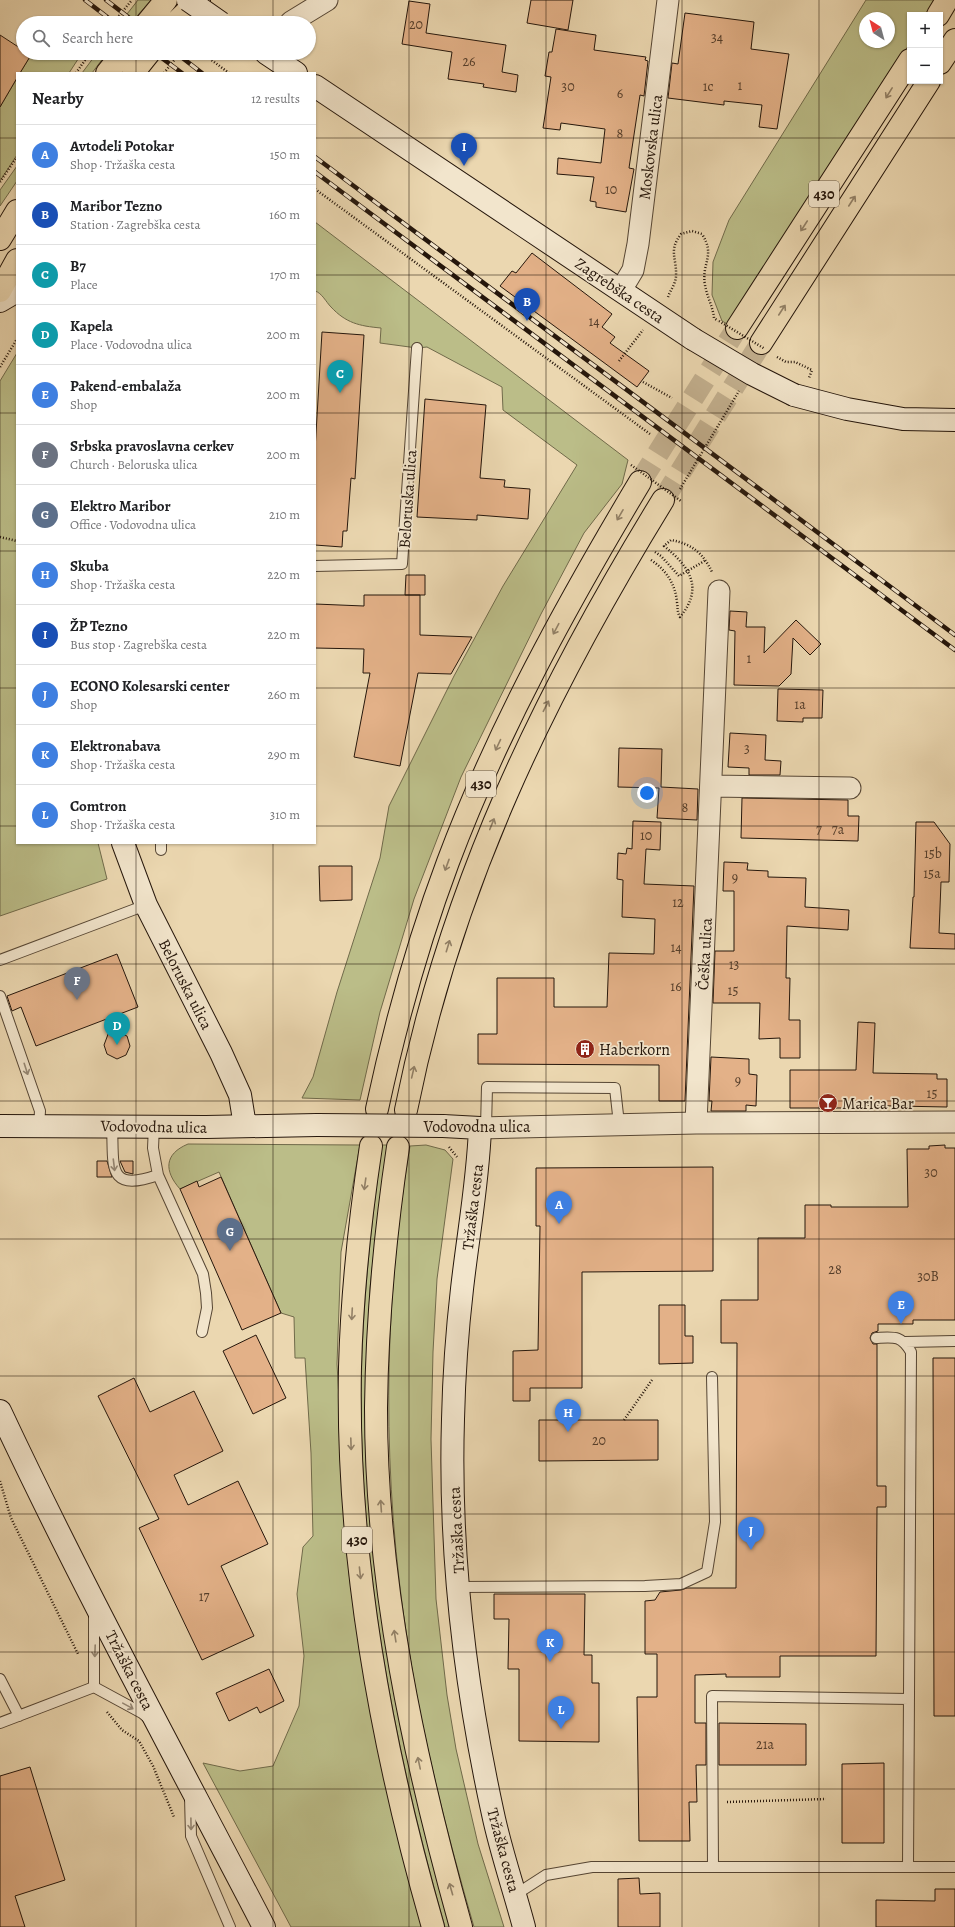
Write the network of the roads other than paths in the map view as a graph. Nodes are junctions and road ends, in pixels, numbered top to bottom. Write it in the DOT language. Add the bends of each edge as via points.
graph roads {
  1 [pos="166,0"];
  2 [pos="188,0"];
  3 [pos="199,0"];
  4 [pos="327,0"];
  5 [pos="668,0"];
  6 [pos="947,0"];
  7 [pos="940,12"];
  8 [pos="152,16"];
  9 [pos="182,16"];
  10 [pos="211,16"];
  11 [pos="301,16"];
  12 [pos="955,40"];
  13 [pos="943,59"];
  14 [pos="117,60"];
  15 [pos="143,60"];
  16 [pos="276,60"];
  17 [pos="907,64"];
  18 [pos="108,72"];
  19 [pos="134,72"];
  20 [pos="294,72"];
  21 [pos="927,84"];
  22 [pos="316,87"];
  23 [pos="16,213"];
  24 [pos="0,239"];
  25 [pos="16,262"];
  26 [pos="621,290"];
  27 [pos="0,291"];
  28 [pos="16,292"];
  29 [pos="0,301"];
  30 [pos="728,325"];
  31 [pos="417,348"];
  32 [pos="767,351"];
  33 [pos="955,420"];
  34 [pos="635,474"];
  35 [pos="674,502"];
  36 [pos="316,566"];
  37 [pos="719,592"];
  38 [pos="711,786"];
  39 [pos="850,788"];
  40 [pos="123,844"];
  41 [pos="146,905"];
  42 [pos="0,960"];
  43 [pos="0,996"];
  44 [pos="377,1109"];
  45 [pos="406,1110"];
  46 [pos="955,1122"];
  47 [pos="696,1123"];
  48 [pos="619,1124"];
  49 [pos="0,1126"];
  50 [pos="39,1126"];
  51 [pos="112,1126"];
  52 [pos="154,1126"];
  53 [pos="245,1126"];
  54 [pos="483,1128"];
  55 [pos="371,1146"];
  56 [pos="398,1147"];
  57 [pos="158,1175"];
  58 [pos="202,1332"];
  59 [pos="876,1338"];
  60 [pos="955,1341"];
  61 [pos="905,1342"];
  62 [pos="712,1377"];
  63 [pos="0,1411"];
  64 [pos="459,1586"];
  65 [pos="93,1598"];
  66 [pos="0,1679"];
  67 [pos="94,1686"];
  68 [pos="909,1700"];
  69 [pos="19,1716"];
  70 [pos="0,1723"];
  71 [pos="161,1730"];
  72 [pos="190,1785"];
  73 [pos="714,1867"];
  74 [pos="908,1867"];
  75 [pos="955,1867"];
  76 [pos="515,1895"];
  77 [pos="230,1927"];
  78 [pos="264,1927"];
  79 [pos="433,1927"];
  80 [pos="461,1927"];
  81 [pos="524,1927"];
  1 -- 8 [label="main road"];
  2 -- 10 [label="street, bridge"];
  3 -- 9 [label="main road"];
  4 -- 11 [label="street"];
  5 -- 26 [label="street, Moskovska ulica" via="638,244 633,270"];
  6 -- 7 [label="main road"];
  12 -- 13 [label="main road"];
  14 -- 18 [label="main road"];
  15 -- 19 [label="main road"];
  16 -- 20 [label="street"];
  17 -- 30 [label="main road, 430, one-way"];
  32 -- 21 [label="main road, 430, one-way"];
  22 -- 26 [label="street, Zagrebška cesta"];
  23 -- 24 [label="main road"];
  25 -- 27 [label="main road"];
  26 -- 33 [label="street, Zagrebška cesta, bridge" via="693,339 752,374 801,387 847,409 903,419"];
  28 -- 29 [label="street"];
  31 -- 36 [label="lane, Beloruska ulica" via="402,564"];
  34 -- 44 [label="main road, 430, one-way" via="589,570 541,658 497,747 448,861 414,963"];
  45 -- 35 [label="main road, 430, one-way" via="435,987 456,920 494,820 538,722 612,585"];
  37 -- 38 [label="street, Češka ulica"];
  38 -- 39 [label="street"];
  38 -- 47 [label="street, Češka ulica"];
  40 -- 41 [label="street, Beloruska ulica"];
  41 -- 42 [label="lane"];
  41 -- 53 [label="street, Beloruska ulica" via="222,1053 240,1095"];
  43 -- 50 [label="lane, one-way" via="40,1111"];
  46 -- 47 [label="street, Vodovodna ulica"];
  47 -- 48 [label="street, Vodovodna ulica"];
  48 -- 54 [label="street, Vodovodna ulica"];
  48 -- 54 [label="lane" via="615,1088 487,1087"];
  49 -- 50 [label="street, Vodovodna ulica"];
  50 -- 51 [label="street, Vodovodna ulica"];
  51 -- 52 [label="street, Vodovodna ulica"];
  51 -- 57 [label="lane, one-way" via="114,1170 119,1178 128,1182"];
  52 -- 53 [label="street, Vodovodna ulica"];
  52 -- 57 [label="lane" via="152,1148"];
  53 -- 54 [label="street, Vodovodna ulica, bridge"];
  54 -- 64 [label="street, Tržaška cesta" via="462,1290 453,1418 454,1515"];
  55 -- 79 [label="main road, 430, one-way" via="356,1261 351,1352 350,1422 356,1531 368,1634 386,1740 410,1844"];
  80 -- 56 [label="main road, 430, one-way" via="435,1832 412,1728 393,1622 382,1524 376,1409 377,1356 384,1249"];
  57 -- 58 [label="lane" via="202,1274 207,1308"];
  59 -- 61 [label="lane" via="896,1337"];
  60 -- 61 [label="lane"];
  61 -- 68 [label="lane" via="911,1352"];
  62 -- 64 [label="lane" via="714,1522 707,1572 681,1584 652,1586"];
  63 -- 65 [label="street, Tržaška cesta"];
  64 -- 76 [label="street, Tržaška cesta" via="476,1728 493,1815"];
  65 -- 67 [label="lane, one-way"];
  65 -- 71 [label="street, Tržaška cesta"];
  66 -- 69 [label="lane"];
  67 -- 69 [label="lane"];
  67 -- 71 [label="lane, one-way" via="142,1714"];
  68 -- 73 [label="lane" via="712,1696"];
  68 -- 74 [label="lane"];
  69 -- 70 [label="lane"];
  71 -- 72 [label="street, Tržaška cesta"];
  72 -- 77 [label="lane, one-way" via="191,1836"];
  72 -- 78 [label="street, Tržaška cesta"];
  73 -- 74 [label="lane"];
  73 -- 76 [label="lane" via="592,1867 546,1875"];
  74 -- 75 [label="lane"];
  76 -- 81 [label="street, Tržaška cesta"];
}
